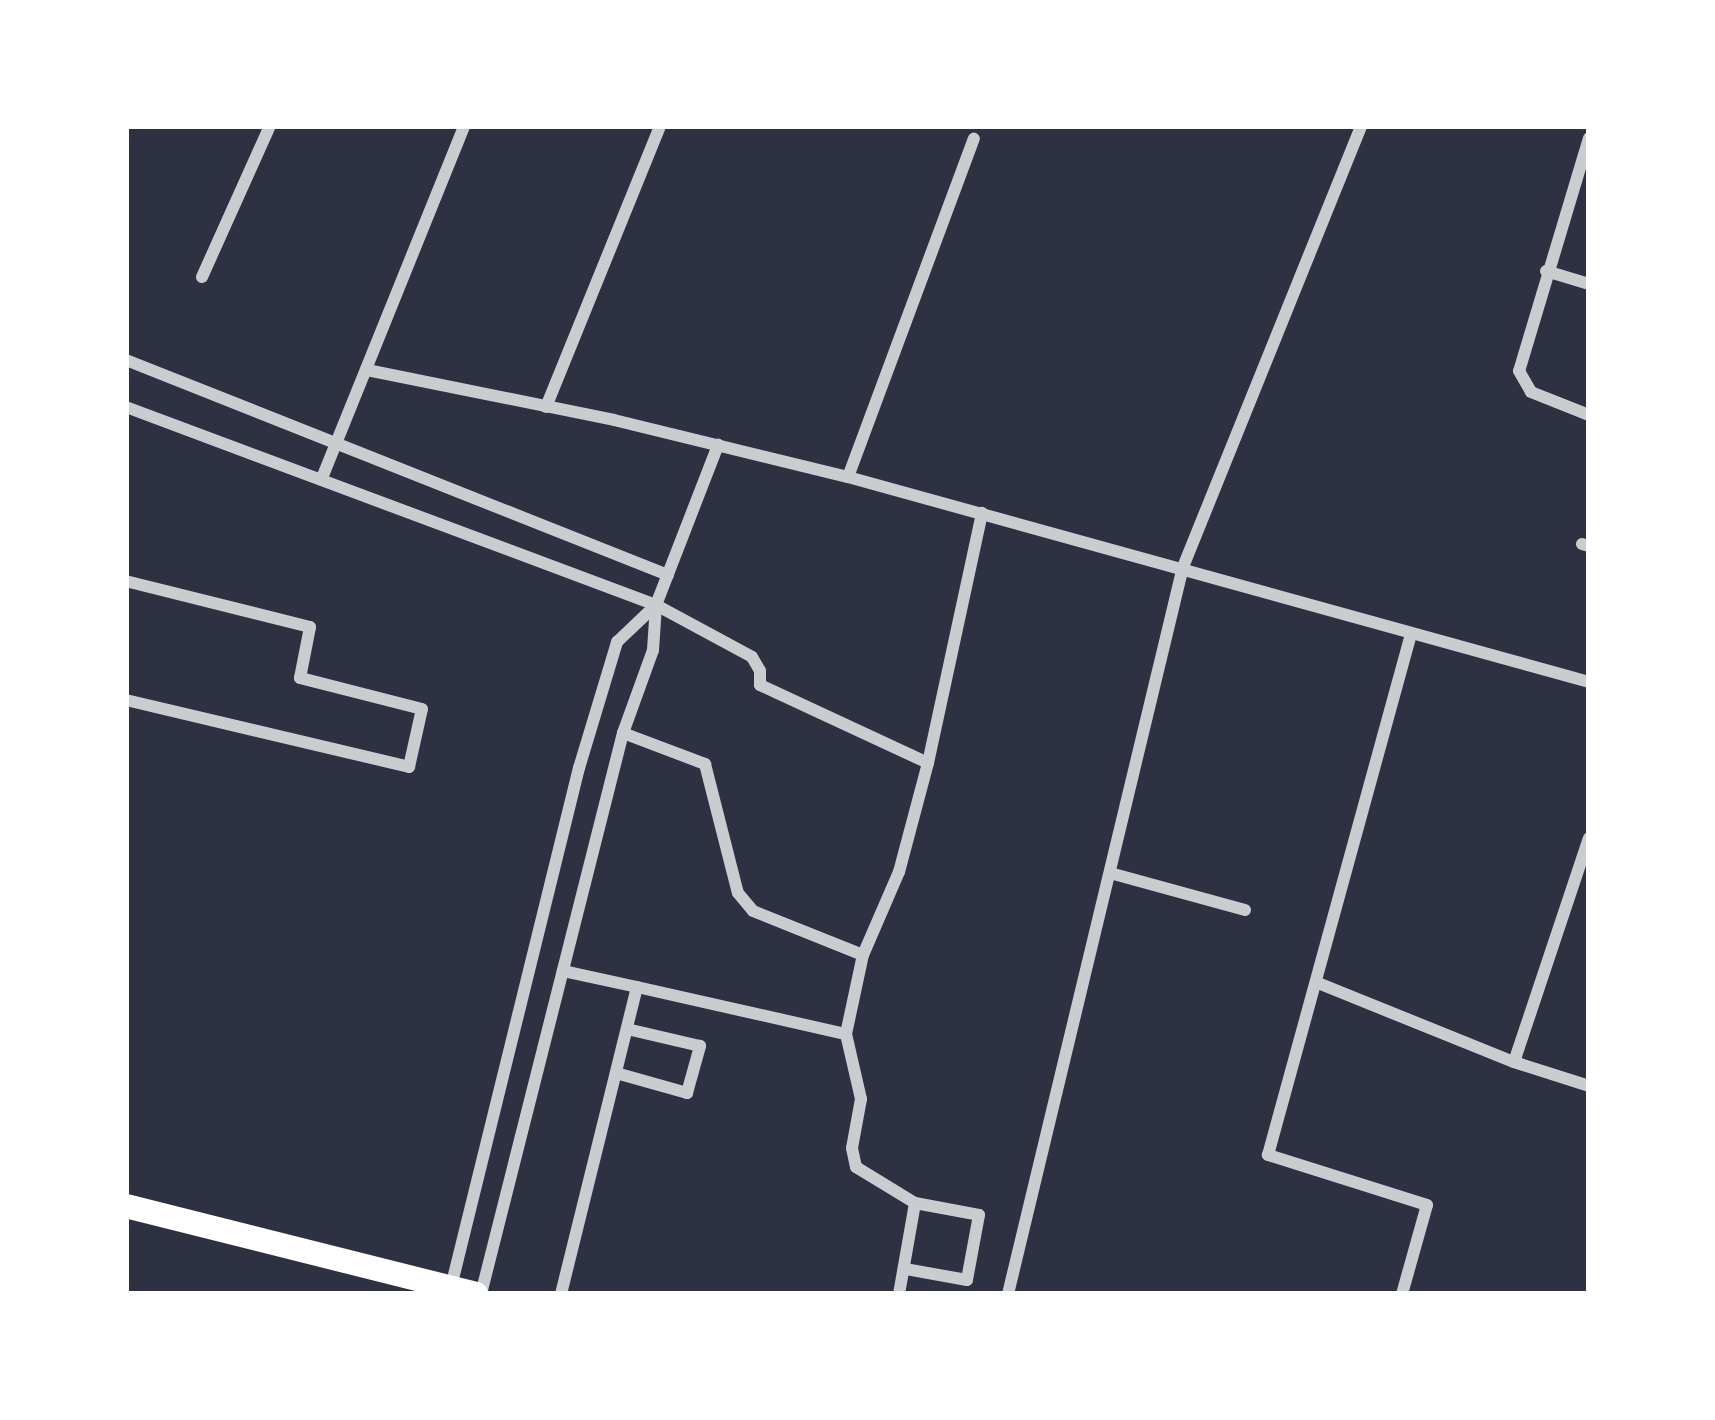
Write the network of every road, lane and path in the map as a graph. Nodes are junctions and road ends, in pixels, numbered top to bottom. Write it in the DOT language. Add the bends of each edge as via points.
graph roads {
  1 [pos="270,126"];
  2 [pos="464,126"];
  3 [pos="660,126"];
  4 [pos="1361,126"];
  5 [pos="1589,138"];
  6 [pos="974,139"];
  7 [pos="1584,174"];
  8 [pos="1546,271"];
  9 [pos="202,277"];
  10 [pos="1589,284"];
  11 [pos="126,361"];
  12 [pos="367,370"];
  13 [pos="546,406"];
  14 [pos="126,407"];
  15 [pos="1589,415"];
  16 [pos="338,442"];
  17 [pos="718,445"];
  18 [pos="848,477"];
  19 [pos="322,478"];
  20 [pos="982,513"];
  21 [pos="1183,567"];
  22 [pos="668,575"];
  23 [pos="130,582"];
  24 [pos="656,605"];
  25 [pos="1411,634"];
  26 [pos="1589,682"];
  27 [pos="126,700"];
  28 [pos="623,733"];
  29 [pos="928,764"];
  30 [pos="1589,838"];
  31 [pos="1109,873"];
  32 [pos="1245,910"];
  33 [pos="862,955"];
  34 [pos="563,971"];
  35 [pos="1318,983"];
  36 [pos="637,986"];
  37 [pos="627,1028"];
  38 [pos="846,1034"];
  39 [pos="1514,1062"];
  40 [pos="616,1072"];
  41 [pos="1589,1086"];
  42 [pos="915,1203"];
  43 [pos="126,1206"];
  44 [pos="904,1269"];
  45 [pos="451,1287"];
  46 [pos="479,1294"];
  47 [pos="561,1294"];
  48 [pos="899,1294"];
  49 [pos="1008,1294"];
  50 [pos="1402,1294"];
  1 -- 9 [label="street"];
  2 -- 12 [label="street"];
  3 -- 13 [label="street"];
  4 -- 21 [label="street"];
  5 -- 7 [label="street"];
  6 -- 18 [label="street"];
  7 -- 8 [label="street"];
  8 -- 10 [label="street"];
  8 -- 15 [label="street" via="1520,371 1531,392"];
  11 -- 16 [label="street"];
  12 -- 13 [label="street"];
  12 -- 16 [label="street"];
  13 -- 17 [label="street"];
  14 -- 19 [label="street"];
  16 -- 19 [label="street"];
  16 -- 22 [label="street"];
  17 -- 18 [label="street"];
  17 -- 22 [label="street"];
  18 -- 20 [label="street"];
  19 -- 24 [label="street"];
  20 -- 21 [label="street"];
  20 -- 29 [label="street"];
  21 -- 25 [label="street"];
  21 -- 31 [label="street"];
  22 -- 24 [label="street"];
  23 -- 27 [label="street" via="310,627 300,678 422,709 410,767"];
  24 -- 28 [label="street" via="653,650"];
  24 -- 29 [label="street" via="752,657 760,685"];
  24 -- 45 [label="street" via="616,642"];
  25 -- 26 [label="street"];
  25 -- 35 [label="street"];
  28 -- 33 [label="street" via="705,764 738,893 753,910"];
  28 -- 34 [label="street"];
  29 -- 33 [label="street" via="898,872"];
  30 -- 39 [label="street"];
  31 -- 32 [label="street"];
  31 -- 49 [label="street"];
  33 -- 38 [label="street"];
  34 -- 36 [label="street"];
  34 -- 46 [label="street"];
  35 -- 39 [label="street"];
  35 -- 50 [label="street" via="1268,1155 1426,1205"];
  36 -- 37 [label="street"];
  36 -- 38 [label="street"];
  37 -- 40 [label="street"];
  37 -- 40 [label="street" via="700,1046 687,1093"];
  38 -- 42 [label="street" via="861,1099 856,1167"];
  39 -- 41 [label="street"];
  40 -- 47 [label="street"];
  42 -- 44 [label="street"];
  42 -- 44 [label="street" via="979,1215 967,1280"];
  43 -- 45 [label="highway"];
  44 -- 48 [label="street"];
  45 -- 46 [label="highway"];
}
